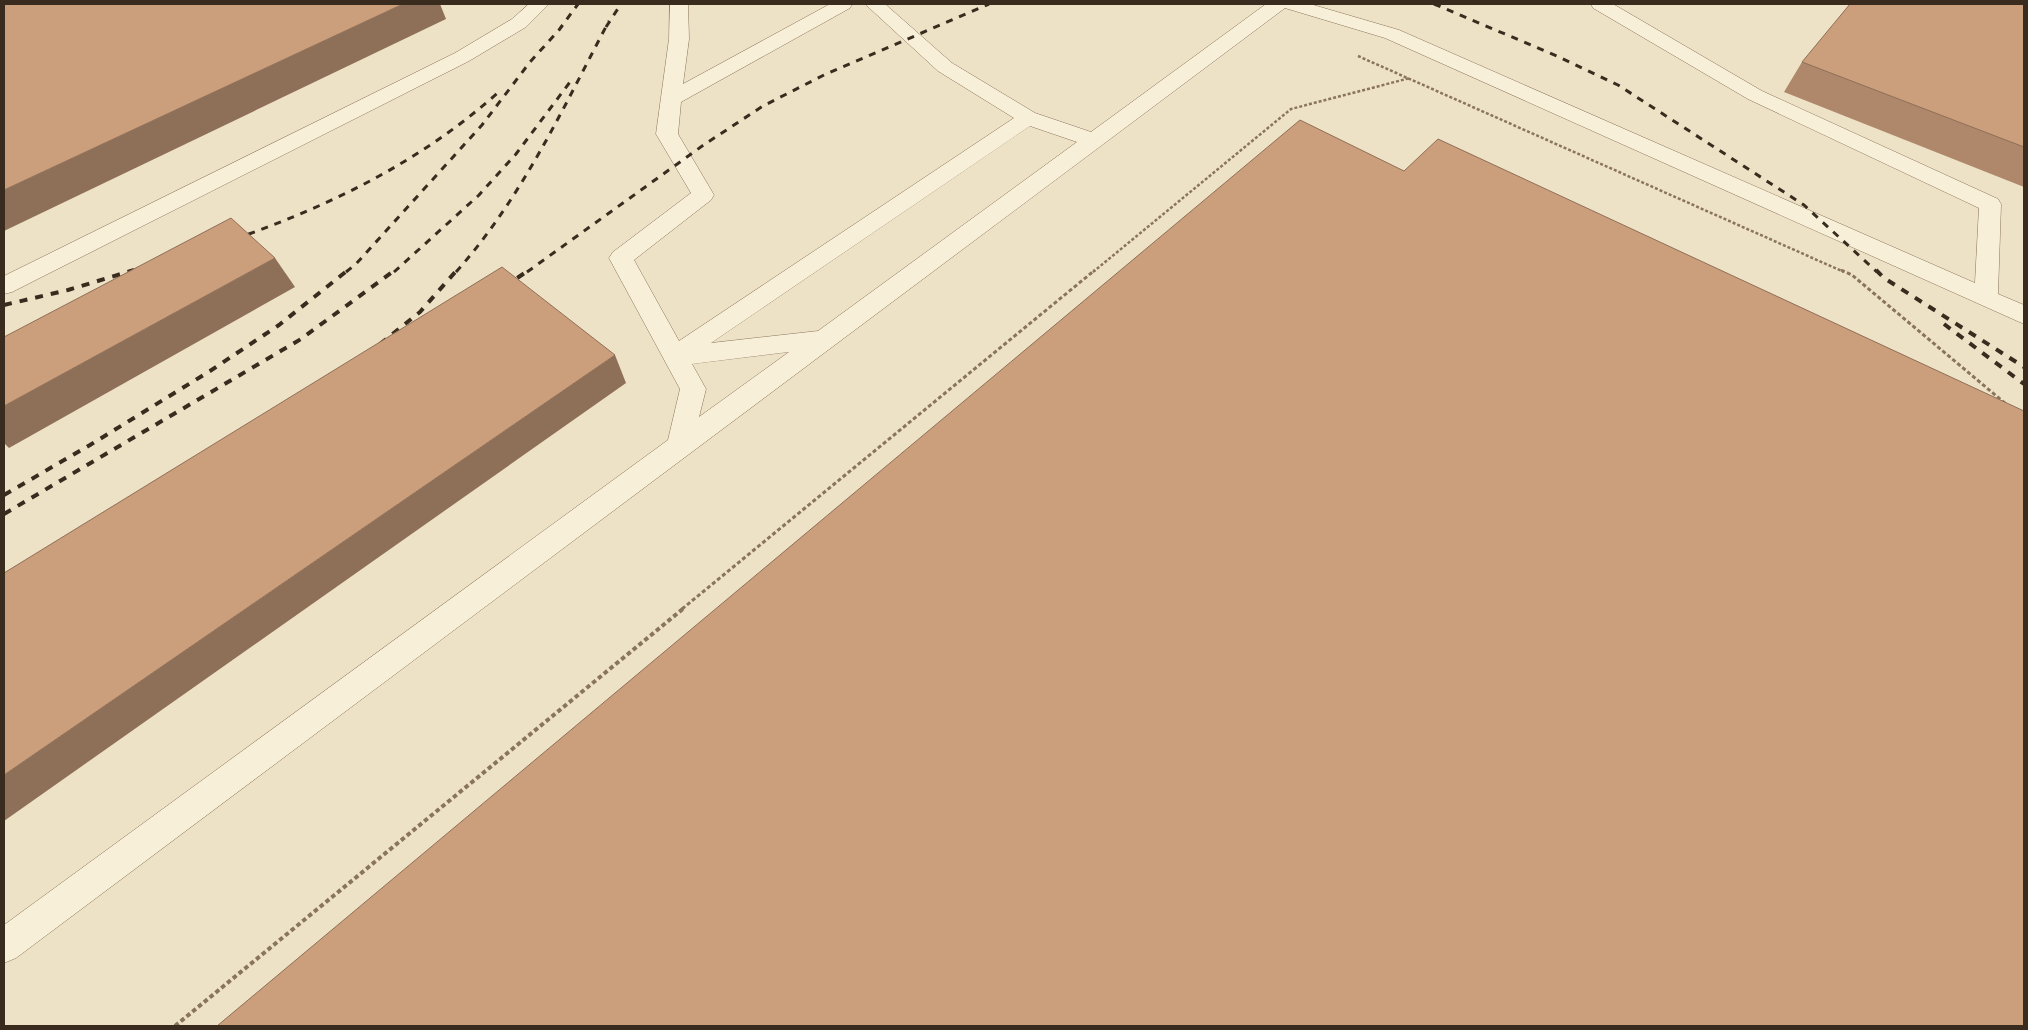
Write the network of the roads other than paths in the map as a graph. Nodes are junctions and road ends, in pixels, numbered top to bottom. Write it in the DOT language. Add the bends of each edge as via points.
graph roads {
  1 [pos="540,4"];
  2 [pos="679,4"];
  3 [pos="843,4"];
  4 [pos="874,4"];
  5 [pos="1278,4"];
  6 [pos="1291,4"];
  7 [pos="1600,4"];
  8 [pos="672,99"];
  9 [pos="1028,118"];
  10 [pos="1094,140"];
  11 [pos="4,286"];
  12 [pos="1986,298"];
  13 [pos="2024,315"];
  14 [pos="825,339"];
  15 [pos="674,356"];
  16 [pos="680,446"];
  17 [pos="4,946"];
  1 -- 11 [label="lane" via="519,24 462,57"];
  2 -- 8 [label="lane" via="679,39"];
  3 -- 8 [label="lane"];
  4 -- 9 [label="lane" via="945,66"];
  5 -- 10 [label="lane"];
  6 -- 12 [label="lane" via="1392,34"];
  7 -- 12 [label="lane" via="1755,95 1990,204"];
  8 -- 15 [label="lane" via="667,134 703,195 621,258"];
  9 -- 10 [label="lane"];
  9 -- 15 [label="lane"];
  10 -- 14 [label="lane"];
  12 -- 13 [label="lane"];
  14 -- 15 [label="lane"];
  14 -- 16 [label="lane"];
  15 -- 16 [label="lane" via="693,389"];
  16 -- 17 [label="lane"];
}
